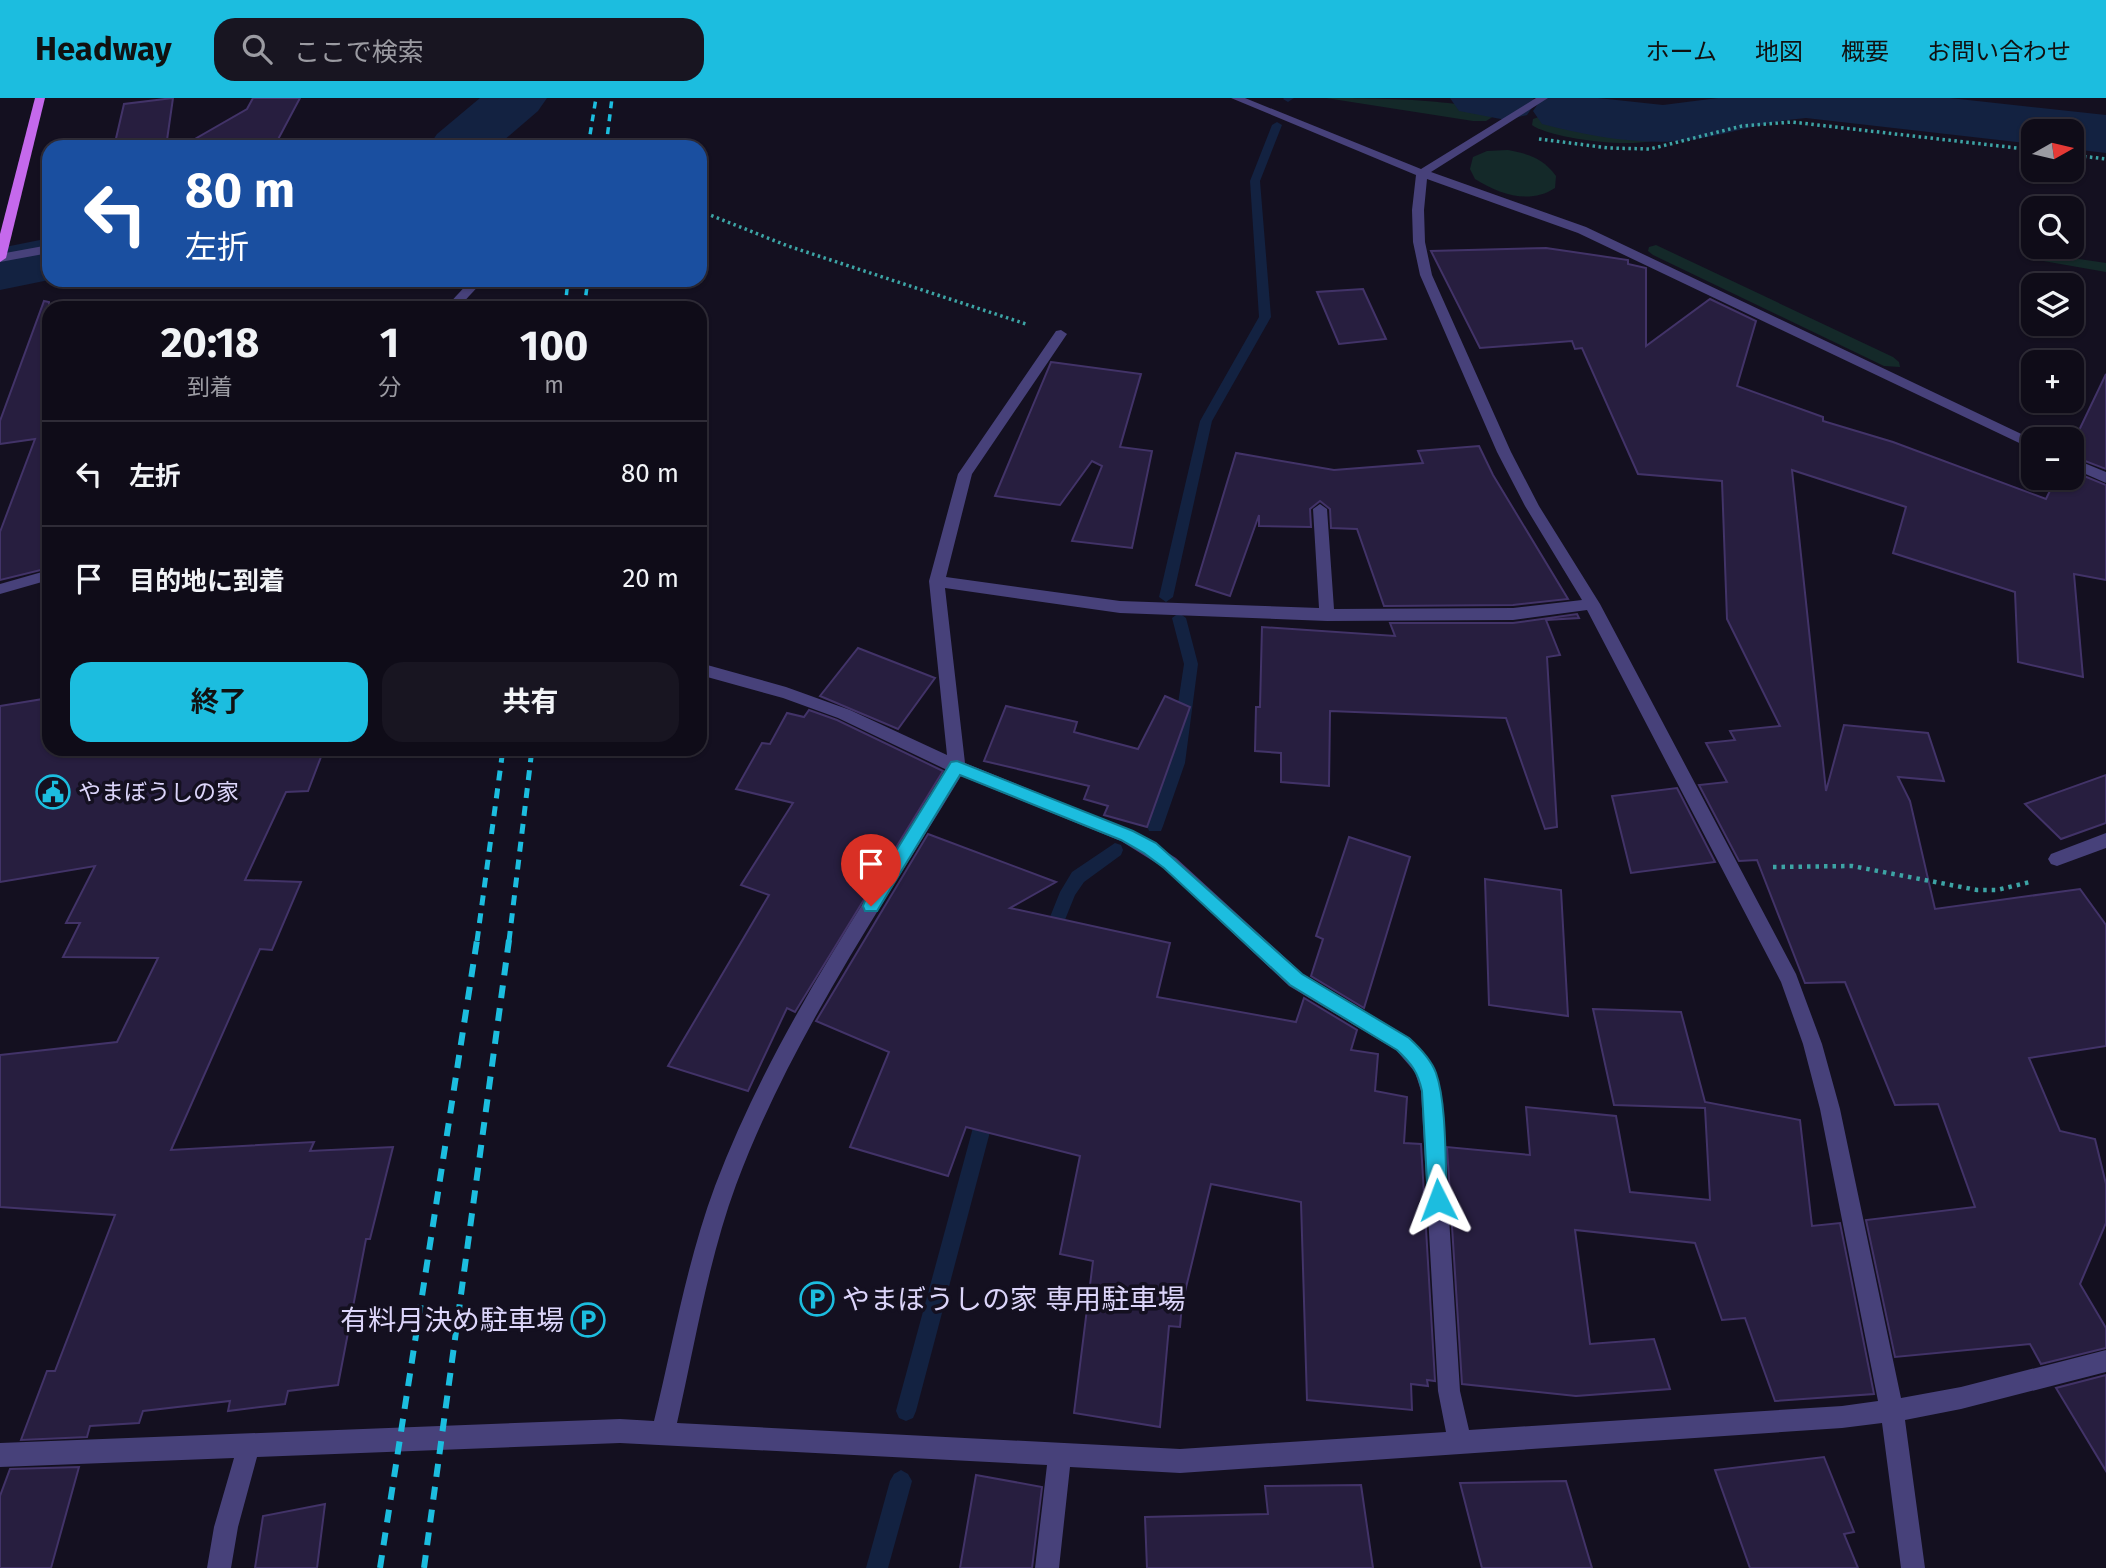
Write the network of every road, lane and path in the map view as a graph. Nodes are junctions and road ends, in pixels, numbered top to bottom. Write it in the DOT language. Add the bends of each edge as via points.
graph roads {
  1 [pos="40,98"];
  2 [pos="1236,98"];
  3 [pos="1543,98"];
  4 [pos="1494,128"];
  5 [pos="2021,148"];
  6 [pos="2084,156"];
  7 [pos="2106,159"];
  8 [pos="1422,173"];
  9 [pos="707,214"];
  10 [pos="42,250"];
  11 [pos="0,258"];
  12 [pos="471,287"];
  13 [pos="458,301"];
  14 [pos="1061,334"];
  15 [pos="2021,440"];
  16 [pos="2084,468"];
  17 [pos="2106,478"];
  18 [pos="1320,509"];
  19 [pos="42,577"];
  20 [pos="937,580"];
  21 [pos="0,589"];
  22 [pos="1592,604"];
  23 [pos="1328,615"];
  24 [pos="707,670"];
  25 [pos="957,767"];
  26 [pos="2106,840"];
  27 [pos="2057,859"];
  28 [pos="1731,868"];
  29 [pos="2106,1361"];
  30 [pos="1892,1410"];
  31 [pos="663,1432"];
  32 [pos="1461,1442"];
  33 [pos="249,1445"];
  34 [pos="0,1455"];
  35 [pos="1060,1455"];
  36 [pos="219,1568"];
  37 [pos="1047,1568"];
  38 [pos="1913,1568"];
  1 -- 11 [label="main road"];
  2 -- 8 [label="street"];
  3 -- 4 [label="street"];
  4 -- 5 [label="path" via="1510,135 1640,149 1742,126 1792,122"];
  4 -- 8 [label="street"];
  6 -- 7 [label="path"];
  8 -- 15 [label="street" via="1583,229"];
  8 -- 22 [label="street" via="1419,242 1426,275 1517,479"];
  9 -- 14 [label="path" via="801,250"];
  10 -- 11 [label="street"];
  12 -- 13 [label="street"];
  14 -- 20 [label="street" via="965,474"];
  16 -- 17 [label="street"];
  18 -- 23 [label="street"];
  19 -- 21 [label="street"];
  20 -- 23 [label="street" via="1120,607"];
  20 -- 25 [label="street"];
  22 -- 23 [label="street" via="1513,614"];
  22 -- 28 [label="street"];
  24 -- 25 [label="street" via="844,714"];
  25 -- 31 [label="street" via="817,996 752,1123 725,1187 702,1266"];
  25 -- 32 [label="street" via="1150,848 1296,980 1417,1057 1431,1091 1449,1391"];
  26 -- 27 [label="street"];
  27 -- 28 [label="path" via="2034,880 1997,890 1954,887 1852,866"];
  28 -- 30 [label="street" via="1789,980 1820,1062"];
  29 -- 30 [label="street" via="1961,1398"];
  30 -- 32 [label="street"];
  30 -- 38 [label="street"];
  31 -- 33 [label="street" via="561,1431"];
  31 -- 35 [label="street"];
  32 -- 35 [label="street" via="1180,1461"];
  33 -- 34 [label="street"];
  33 -- 36 [label="street"];
  35 -- 37 [label="street"];
}
